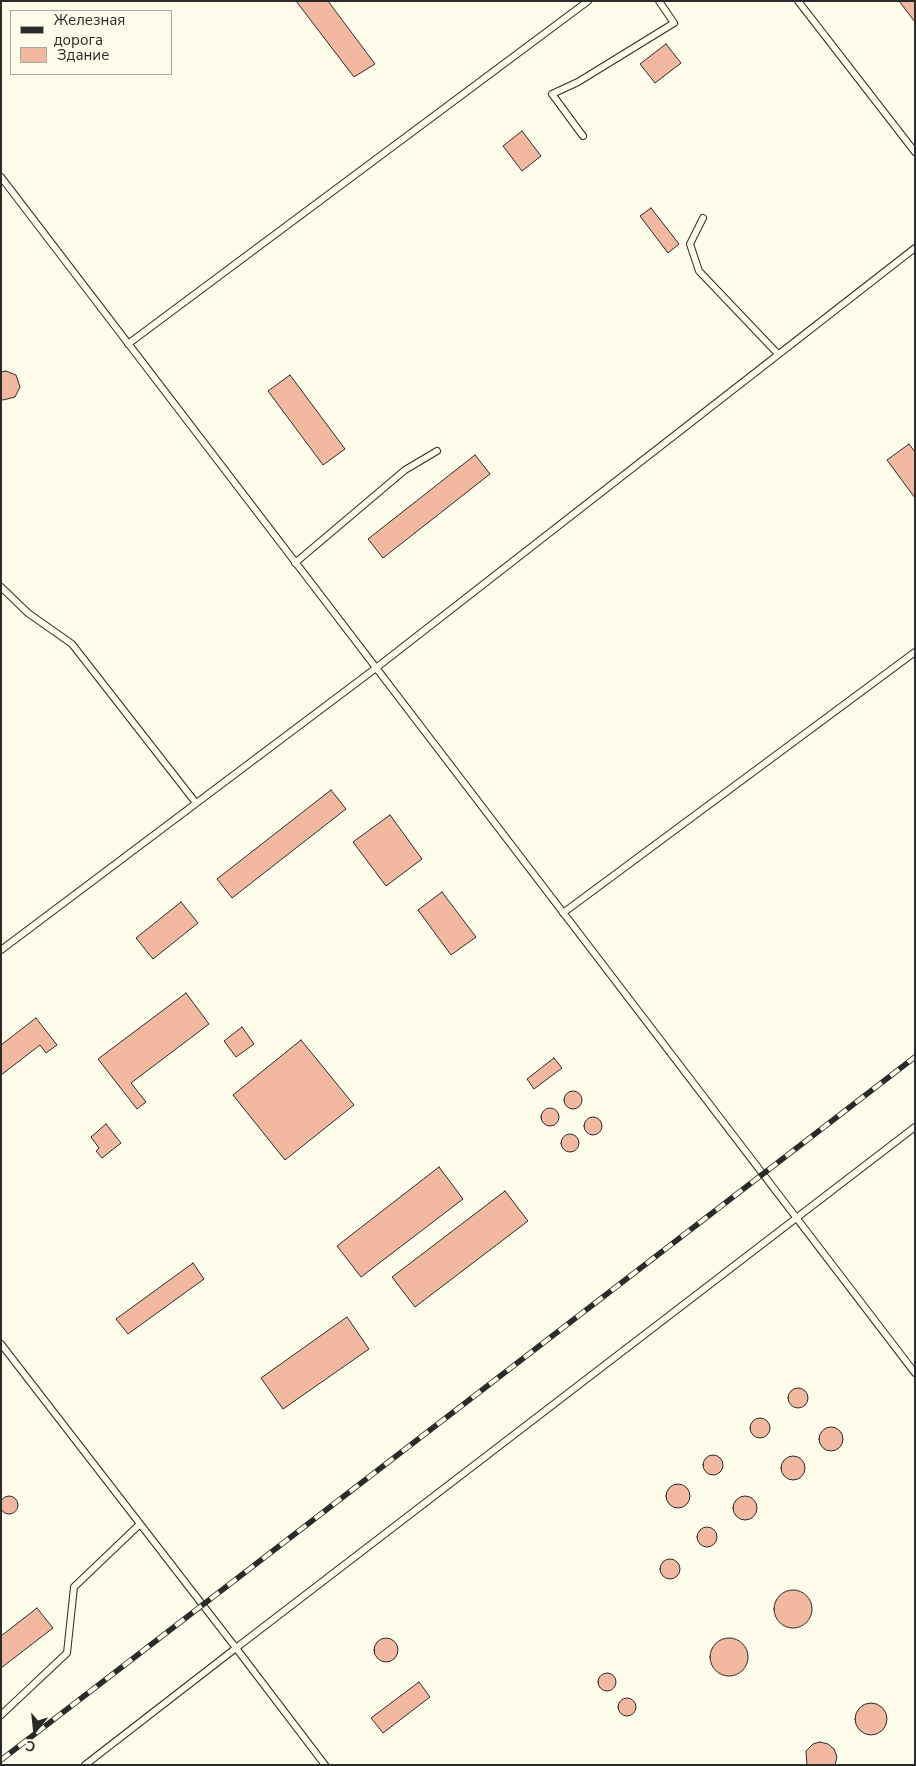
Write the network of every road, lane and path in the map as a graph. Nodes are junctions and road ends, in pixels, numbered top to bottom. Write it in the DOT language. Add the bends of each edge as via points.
graph roads {
  1 [pos="588,1"];
  2 [pos="659,1"];
  3 [pos="798,1"];
  4 [pos="583,136"];
  5 [pos="915,152"];
  6 [pos="1,177"];
  7 [pos="703,218"];
  8 [pos="915,248"];
  9 [pos="128,344"];
  10 [pos="778,354"];
  11 [pos="437,451"];
  12 [pos="295,563"];
  13 [pos="1,587"];
  14 [pos="915,652"];
  15 [pos="376,668"];
  16 [pos="196,803"];
  17 [pos="562,913"];
  18 [pos="1,950"];
  19 [pos="915,1127"];
  20 [pos="795,1218"];
  21 [pos="1,1344"];
  22 [pos="915,1372"];
  23 [pos="140,1524"];
  24 [pos="236,1648"];
  25 [pos="1,1715"];
  26 [pos="85,1765"];
  27 [pos="325,1765"];
  1 -- 9 [label="lane"];
  2 -- 4 [label="lane" via="674,23 578,82 552,94"];
  3 -- 5 [label="lane"];
  6 -- 9 [label="lane"];
  7 -- 10 [label="lane" via="690,244 699,271"];
  8 -- 10 [label="lane"];
  9 -- 12 [label="lane"];
  10 -- 15 [label="lane"];
  11 -- 12 [label="lane" via="406,470"];
  12 -- 15 [label="lane"];
  13 -- 16 [label="lane" via="28,613 72,644"];
  14 -- 17 [label="lane"];
  15 -- 16 [label="lane"];
  15 -- 17 [label="lane"];
  16 -- 18 [label="lane"];
  17 -- 20 [label="lane"];
  19 -- 20 [label="lane"];
  20 -- 22 [label="lane"];
  20 -- 24 [label="lane"];
  21 -- 23 [label="lane"];
  23 -- 24 [label="lane"];
  23 -- 25 [label="lane" via="74,1587 67,1653"];
  24 -- 26 [label="lane"];
  24 -- 27 [label="lane"];
}
